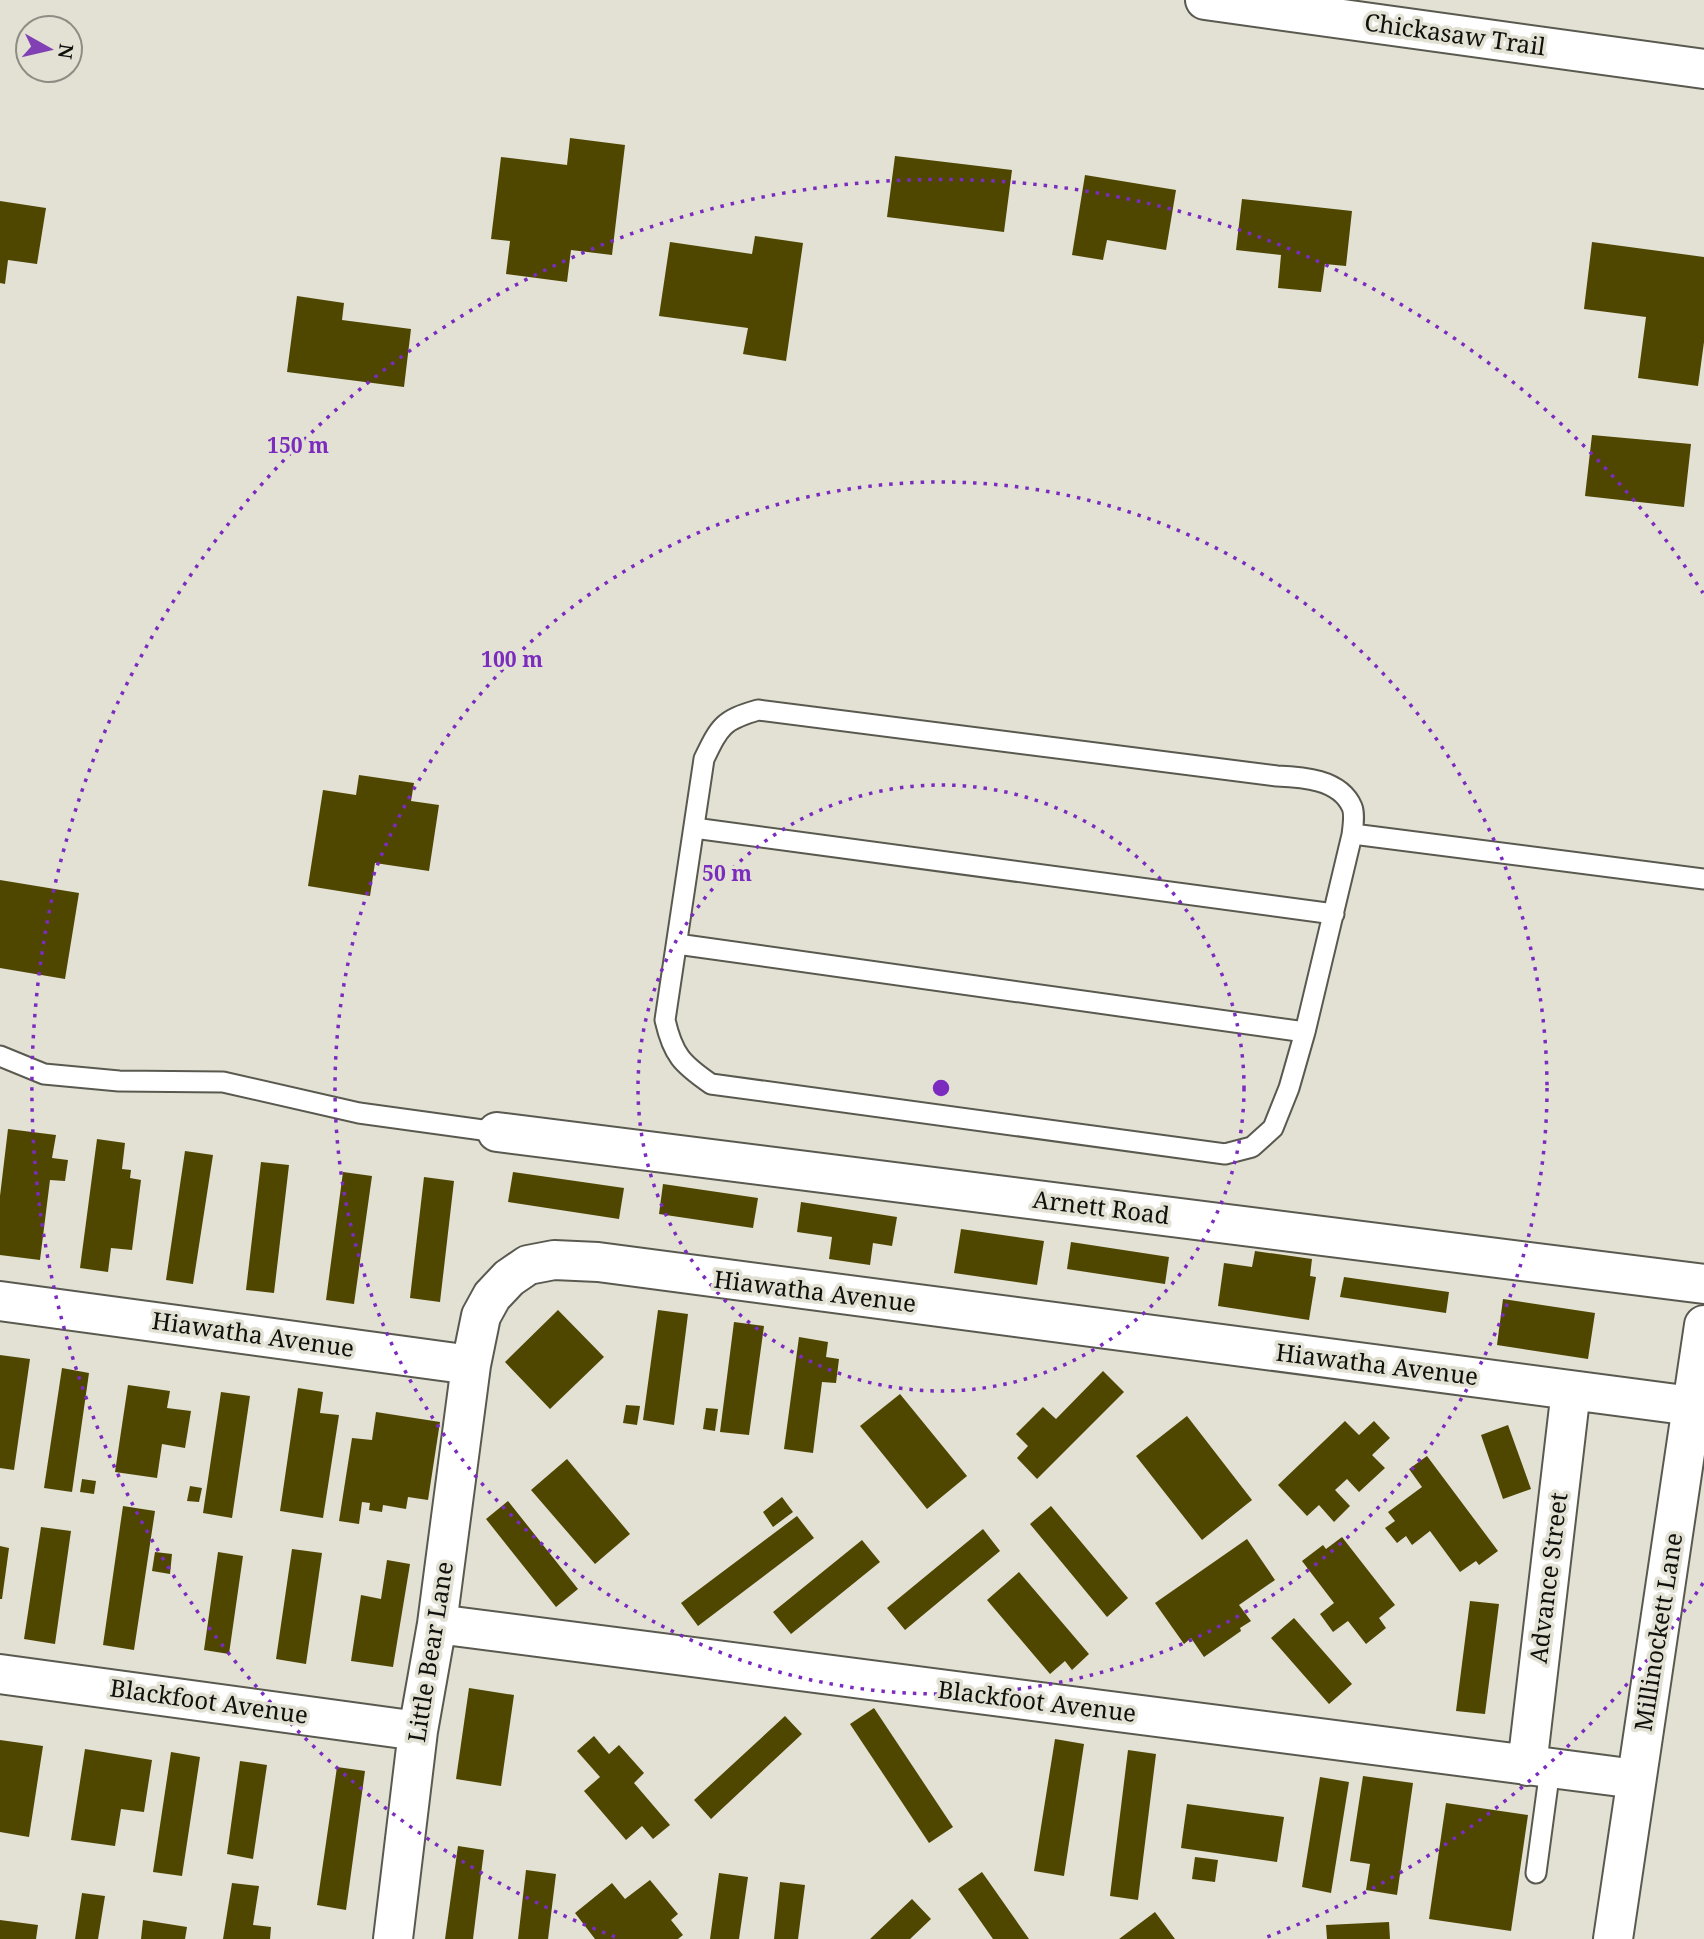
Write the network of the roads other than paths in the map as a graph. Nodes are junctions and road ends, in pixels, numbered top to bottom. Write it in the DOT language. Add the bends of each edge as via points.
graph roads {
  1 [pos="1205,0"];
  2 [pos="1704,69"];
  3 [pos="694,828"];
  4 [pos="1353,834"];
  5 [pos="1704,879"];
  6 [pos="1334,914"];
  7 [pos="677,944"];
  8 [pos="1305,1032"];
  9 [pos="0,1056"];
  10 [pos="497,1132"];
  11 [pos="1704,1284"];
  12 [pos="0,1301"];
  13 [pos="1704,1325"];
  14 [pos="471,1365"];
  15 [pos="1571,1390"];
  16 [pos="1692,1406"];
  17 [pos="438,1624"];
  18 [pos="0,1674"];
  19 [pos="418,1731"];
  20 [pos="1538,1767"];
  21 [pos="1636,1779"];
  22 [pos="1536,1873"];
  23 [pos="393,1939"];
  24 [pos="1613,1939"];
  1 -- 2 [label="street, Chickasaw Trail"];
  3 -- 4 [label="lane" via="704,759 717,732 733,717 758,710 1308,778 1338,790 1352,808"];
  3 -- 6 [label="lane"];
  3 -- 7 [label="lane"];
  4 -- 5 [label="lane"];
  4 -- 6 [label="lane"];
  6 -- 8 [label="lane"];
  7 -- 8 [label="lane"];
  7 -- 8 [label="lane" via="666,1020 671,1045 688,1068 711,1084 1226,1154 1252,1147 1273,1128"];
  9 -- 10 [label="lane" via="44,1074 119,1081 223,1082 359,1113"];
  10 -- 11 [label="street, Arnett Road"];
  12 -- 14 [label="street, Hiawatha Avenue"];
  13 -- 16 [label="street, Millinockett Lane"];
  14 -- 15 [label="street, Hiawatha Avenue" via="481,1316 492,1296 528,1265 554,1260 598,1262"];
  14 -- 17 [label="street, Little Bear Lane"];
  15 -- 16 [label="street, Hiawatha Avenue"];
  15 -- 20 [label="street, Advance Street"];
  16 -- 21 [label="street, Millinockett Lane"];
  17 -- 19 [label="street, Little Bear Lane"];
  17 -- 20 [label="street, Blackfoot Avenue"];
  18 -- 19 [label="street, Blackfoot Avenue"];
  19 -- 23 [label="street, Little Bear Lane"];
  20 -- 21 [label="street, Blackfoot Avenue"];
  20 -- 22 [label="lane"];
  21 -- 24 [label="street, Millinockett Lane"];
}
